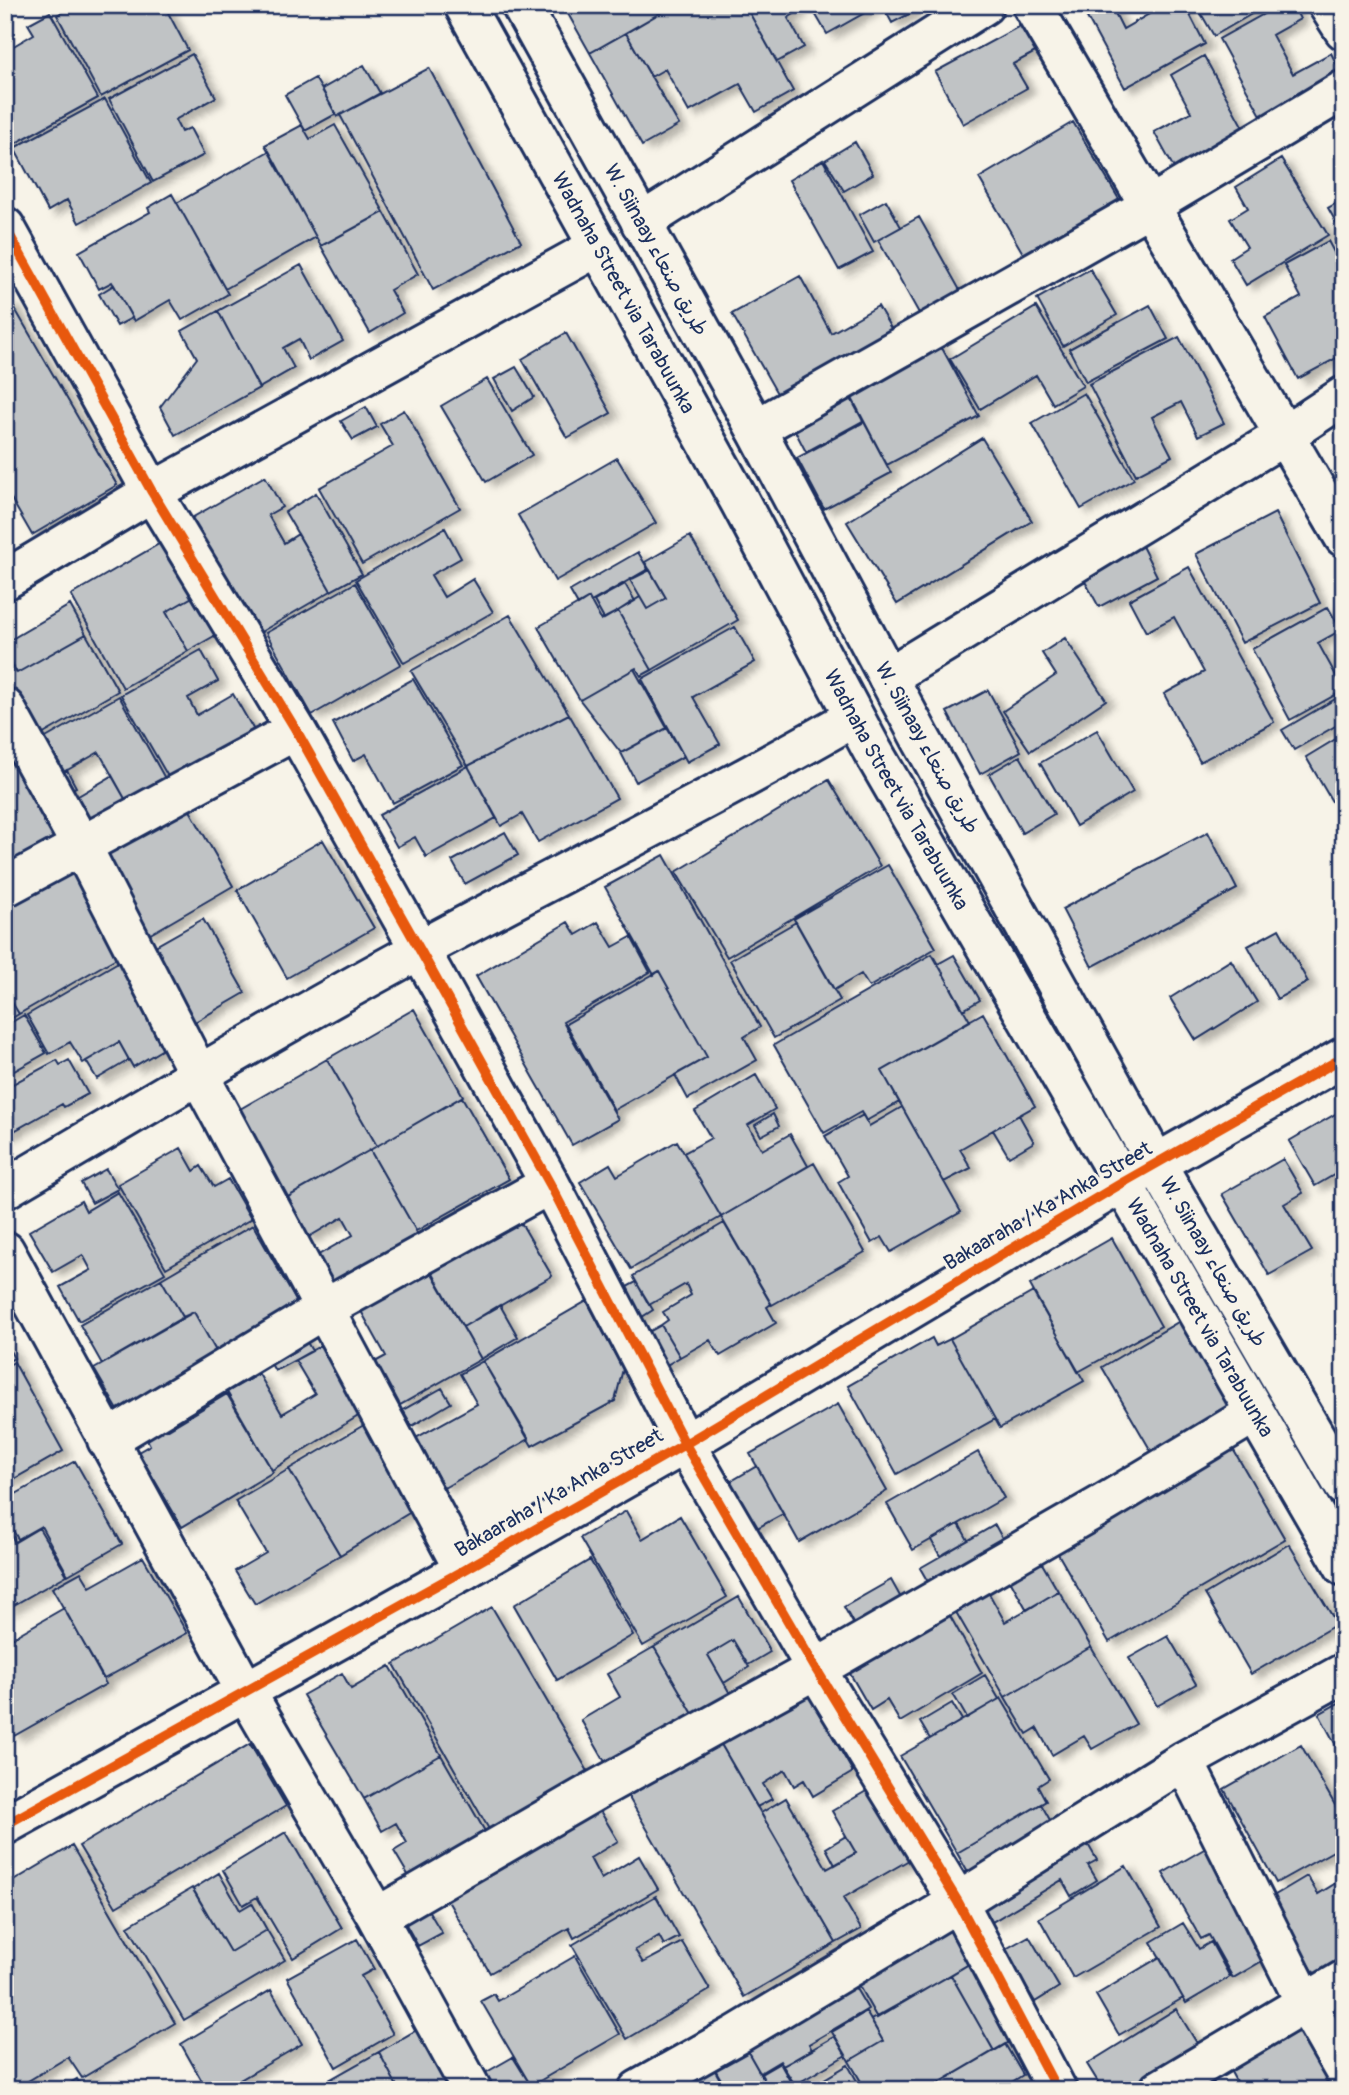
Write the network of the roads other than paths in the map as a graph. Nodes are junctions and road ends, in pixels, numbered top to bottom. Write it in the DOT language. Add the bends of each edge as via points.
graph roads {
  1 [pos="464,5"];
  2 [pos="520,5"];
  3 [pos="984,5"];
  4 [pos="1032,5"];
  5 [pos="1328,5"];
  6 [pos="1344,30"];
  7 [pos="1344,90"];
  8 [pos="1150,206"];
  9 [pos="641,223"];
  10 [pos="5,228"];
  11 [pos="599,246"];
  12 [pos="18,277"];
  13 [pos="1344,396"];
  14 [pos="756,429"];
  15 [pos="1284,435"];
  16 [pos="152,492"];
  17 [pos="1344,537"];
  18 [pos="5,580"];
  19 [pos="888,677"];
  20 [pos="5,708"];
  21 [pos="853,716"];
  22 [pos="296,730"];
  23 [pos="82,847"];
  24 [pos="5,887"];
  25 [pos="420,950"];
  26 [pos="1344,1057"];
  27 [pos="200,1075"];
  28 [pos="1157,1165"];
  29 [pos="1122,1183"];
  30 [pos="550,1184"];
  31 [pos="5,1189"];
  32 [pos="5,1251"];
  33 [pos="324,1309"];
  34 [pos="1255,1413"];
  35 [pos="107,1440"];
  36 [pos="685,1444"];
  37 [pos="1344,1486"];
  38 [pos="1344,1566"];
  39 [pos="464,1570"];
  40 [pos="816,1669"];
  41 [pos="1344,1673"];
  42 [pos="246,1692"];
  43 [pos="1184,1761"];
  44 [pos="5,1825"];
  45 [pos="958,1902"];
  46 [pos="377,1917"];
  47 [pos="1344,1980"];
  48 [pos="1305,2002"];
  49 [pos="1344,2070"];
  50 [pos="472,2090"];
  51 [pos="638,2090"];
  52 [pos="1057,2090"];
  53 [pos="1159,2090"];
  1 -- 11 [label="street, Wadnaha Street via Tarabuunka"];
  2 -- 9 [label="street, W. Siinaay طريق صنعاء"];
  3 -- 9 [label="street"];
  4 -- 8 [label="street"];
  5 -- 6 [label="street"];
  7 -- 8 [label="street"];
  8 -- 14 [label="street"];
  8 -- 15 [label="street"];
  9 -- 14 [label="street, W. Siinaay طريق صنعاء"];
  10 -- 12 [label="street"];
  11 -- 16 [label="street"];
  11 -- 21 [label="street, Wadnaha Street via Tarabuunka"];
  12 -- 16 [label="street"];
  13 -- 15 [label="street"];
  14 -- 19 [label="street, W. Siinaay طريق صنعاء"];
  15 -- 17 [label="street"];
  15 -- 19 [label="street"];
  16 -- 18 [label="street"];
  16 -- 22 [label="street"];
  19 -- 28 [label="street, W. Siinaay طريق صنعاء"];
  20 -- 23 [label="street"];
  21 -- 25 [label="street" via="769,766"];
  21 -- 29 [label="street, Wadnaha Street via Tarabuunka"];
  22 -- 23 [label="street"];
  22 -- 25 [label="street"];
  23 -- 24 [label="street"];
  23 -- 27 [label="street"];
  25 -- 27 [label="street"];
  25 -- 30 [label="street"];
  26 -- 28 [label="street, Bakaaraha / Ka Anka Street"];
  27 -- 31 [label="street"];
  27 -- 33 [label="street"];
  28 -- 29 [label="street, Bakaaraha / Ka Anka Street"];
  28 -- 37 [label="street, W. Siinaay طريق صنعاء"];
  29 -- 34 [label="street, Wadnaha Street via Tarabuunka"];
  29 -- 36 [label="street, Bakaaraha / Ka Anka Street"];
  30 -- 33 [label="street"];
  30 -- 36 [label="street"];
  32 -- 35 [label="street"];
  33 -- 35 [label="street"];
  33 -- 39 [label="street"];
  34 -- 38 [label="street, Wadnaha Street via Tarabuunka"];
  34 -- 40 [label="street"];
  35 -- 42 [label="street"];
  36 -- 39 [label="street, Bakaaraha / Ka Anka Street"];
  36 -- 40 [label="street"];
  39 -- 42 [label="street, Bakaaraha / Ka Anka Street"];
  40 -- 45 [label="street"];
  40 -- 46 [label="street"];
  41 -- 43 [label="street"];
  42 -- 44 [label="street, Bakaaraha / Ka Anka Street"];
  42 -- 46 [label="street"];
  43 -- 45 [label="street"];
  43 -- 48 [label="street"];
  45 -- 51 [label="street"];
  45 -- 52 [label="street"];
  46 -- 50 [label="street"];
  47 -- 48 [label="street"];
  48 -- 49 [label="street"];
  48 -- 53 [label="street"];
}
